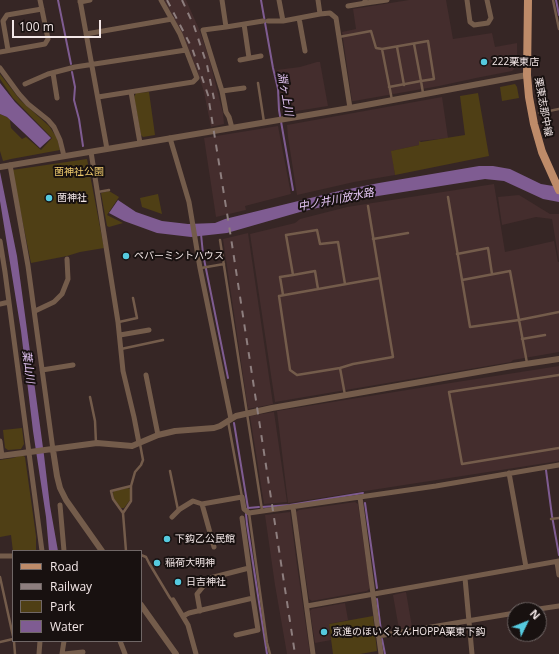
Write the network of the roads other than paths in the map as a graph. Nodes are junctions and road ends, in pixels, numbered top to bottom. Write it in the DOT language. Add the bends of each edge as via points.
graph roads {
  1 [pos="40,0"];
  2 [pos="90,0"];
  3 [pos="160,0"];
  4 [pos="222,0"];
  5 [pos="279,0"];
  6 [pos="318,0"];
  7 [pos="387,0"];
  8 [pos="467,0"];
  9 [pos="487,0"];
  10 [pos="528,0"];
  11 [pos="553,0"];
  12 [pos="80,1"];
  13 [pos="366,1"];
  14 [pos="348,6"];
  15 [pos="42,9"];
  16 [pos="320,14"];
  17 [pos="299,18"];
  18 [pos="172,19"];
  19 [pos="283,21"];
  20 [pos="244,24"];
  21 [pos="226,27"];
  22 [pos="559,29"];
  23 [pos="86,34"];
  24 [pos="339,37"];
  25 [pos="414,44"];
  26 [pos="397,46"];
  27 [pos="382,49"];
  28 [pos="8,50"];
  29 [pos="186,50"];
  30 [pos="305,51"];
  31 [pos="0,52"];
  32 [pos="261,56"];
  33 [pos="249,58"];
  34 [pos="240,60"];
  35 [pos="92,65"];
  36 [pos="0,68"];
  37 [pos="52,73"];
  38 [pos="527,74"];
  39 [pos="421,81"];
  40 [pos="258,83"];
  41 [pos="25,84"];
  42 [pos="404,85"];
  43 [pos="389,87"];
  44 [pos="244,88"];
  45 [pos="222,91"];
  46 [pos="131,92"];
  47 [pos="423,95"];
  48 [pos="98,97"];
  49 [pos="57,98"];
  50 [pos="392,100"];
  51 [pos="350,108"];
  52 [pos="559,109"];
  53 [pos="539,113"];
  54 [pos="264,123"];
  55 [pos="232,128"];
  56 [pos="170,138"];
  57 [pos="140,144"];
  58 [pos="107,149"];
  59 [pos="91,152"];
  60 [pos="64,156"];
  61 [pos="8,165"];
  62 [pos="0,167"];
  63 [pos="555,173"];
  64 [pos="558,188"];
  65 [pos="109,190"];
  66 [pos="98,192"];
  67 [pos="448,197"];
  68 [pos="368,206"];
  69 [pos="408,233"];
  70 [pos="373,239"];
  71 [pos="220,240"];
  72 [pos="0,241"];
  73 [pos="457,254"];
  74 [pos="1,257"];
  75 [pos="67,258"];
  76 [pos="224,264"];
  77 [pos="200,268"];
  78 [pos="492,274"];
  79 [pos="293,275"];
  80 [pos="380,278"];
  81 [pos="462,280"];
  82 [pos="345,284"];
  83 [pos="318,289"];
  84 [pos="283,295"];
  85 [pos="133,298"];
  86 [pos="9,302"];
  87 [pos="0,304"];
  88 [pos="34,311"];
  89 [pos="559,312"];
  90 [pos="519,320"];
  91 [pos="118,322"];
  92 [pos="149,330"];
  93 [pos="120,335"];
  94 [pos="545,335"];
  95 [pos="522,339"];
  96 [pos="163,340"];
  97 [pos="121,349"];
  98 [pos="559,359"];
  99 [pos="527,364"];
  100 [pos="73,365"];
  101 [pos="340,368"];
  102 [pos="42,370"];
  103 [pos="146,375"];
  104 [pos="559,375"];
  105 [pos="345,396"];
  106 [pos="90,397"];
  107 [pos="247,413"];
  108 [pos="230,420"];
  109 [pos="158,435"];
  110 [pos="0,441"];
  111 [pos="96,443"];
  112 [pos="139,443"];
  113 [pos="559,448"];
  114 [pos="52,450"];
  115 [pos="31,452"];
  116 [pos="1,456"];
  117 [pos="559,465"];
  118 [pos="170,471"];
  119 [pos="509,473"];
  120 [pos="131,486"];
  121 [pos="242,497"];
  122 [pos="360,497"];
  123 [pos="202,504"];
  124 [pos="60,505"];
  125 [pos="293,507"];
  126 [pos="178,511"];
  127 [pos="262,511"];
  128 [pos="123,512"];
  129 [pos="249,513"];
  130 [pos="172,517"];
  131 [pos="242,518"];
  132 [pos="559,518"];
  133 [pos="553,519"];
  134 [pos="214,547"];
  135 [pos="42,550"];
  136 [pos="64,550"];
  137 [pos="101,550"];
  138 [pos="126,550"];
  139 [pos="142,555"];
  140 [pos="0,556"];
  141 [pos="12,556"];
  142 [pos="558,562"];
  143 [pos="526,567"];
  144 [pos="249,568"];
  145 [pos="559,575"];
  146 [pos="0,577"];
  147 [pos="465,578"];
  148 [pos="373,594"];
  149 [pos="254,598"];
  150 [pos="173,600"];
  151 [pos="142,606"];
  152 [pos="307,606"];
  153 [pos="559,606"];
  154 [pos="547,608"];
  155 [pos="200,611"];
  156 [pos="507,614"];
  157 [pos="183,616"];
  158 [pos="469,620"];
  159 [pos="12,631"];
  160 [pos="236,635"];
  161 [pos="378,636"];
  162 [pos="12,640"];
  163 [pos="0,642"];
  164 [pos="14,642"];
  165 [pos="40,642"];
  166 [pos="64,642"];
  167 [pos="120,642"];
  168 [pos="83,652"];
  169 [pos="16,654"];
  170 [pos="39,654"];
  171 [pos="63,654"];
  172 [pos="125,654"];
  173 [pos="176,654"];
  174 [pos="196,654"];
  175 [pos="270,654"];
  176 [pos="313,654"];
  177 [pos="381,654"];
  178 [pos="472,654"];
  1 -- 15 [label="street"];
  2 -- 12 [label="street"];
  3 -- 18 [label="street"];
  4 -- 21 [label="street"];
  5 -- 19 [label="street"];
  6 -- 16 [label="street"];
  7 -- 13 [label="street"];
  8 -- 9 [label="street" via="470,22 474,25 488,23 491,18"];
  10 -- 38 [label="main road, 栗東志那中線"];
  11 -- 22 [label="lane"];
  12 -- 23 [label="street"];
  13 -- 14 [label="street"];
  15 -- 28 [label="street" via="7,15 3,21"];
  15 -- 28 [label="street" via="48,38 45,44"];
  16 -- 17 [label="street"];
  16 -- 24 [label="street" via="330,13 336,18"];
  17 -- 19 [label="street"];
  17 -- 30 [label="street"];
  18 -- 23 [label="street"];
  18 -- 29 [label="street"];
  19 -- 20 [label="street"];
  20 -- 21 [label="street"];
  20 -- 33 [label="street"];
  21 -- 45 [label="street" via="203,30"];
  23 -- 35 [label="street"];
  24 -- 27 [label="lane" via="372,31 374,45"];
  24 -- 51 [label="street"];
  25 -- 26 [label="lane"];
  25 -- 39 [label="lane"];
  25 -- 39 [label="lane" via="428,41 434,79"];
  26 -- 27 [label="lane"];
  26 -- 42 [label="lane"];
  27 -- 43 [label="lane"];
  28 -- 31 [label="street"];
  29 -- 35 [label="street"];
  29 -- 46 [label="street" via="197,78 193,82"];
  32 -- 33 [label="street"];
  33 -- 34 [label="street"];
  35 -- 37 [label="street"];
  35 -- 48 [label="street"];
  36 -- 60 [label="street" via="18,94 54,127"];
  37 -- 41 [label="street"];
  37 -- 49 [label="street"];
  38 -- 47 [label="street"];
  38 -- 63 [label="main road, 栗東志那中線" via="534,124 542,152"];
  39 -- 42 [label="lane"];
  39 -- 47 [label="lane"];
  40 -- 54 [label="lane"];
  42 -- 43 [label="lane"];
  43 -- 50 [label="lane"];
  44 -- 45 [label="street"];
  45 -- 55 [label="street"];
  46 -- 48 [label="street"];
  46 -- 57 [label="street"];
  47 -- 50 [label="street"];
  48 -- 58 [label="street"];
  50 -- 51 [label="street"];
  51 -- 54 [label="street"];
  52 -- 53 [label="lane"];
  54 -- 55 [label="street"];
  55 -- 56 [label="street"];
  56 -- 57 [label="street"];
  56 -- 77 [label="street" via="189,202"];
  57 -- 58 [label="street"];
  58 -- 59 [label="street"];
  59 -- 60 [label="street"];
  59 -- 66 [label="street"];
  60 -- 61 [label="street"];
  61 -- 62 [label="street"];
  61 -- 88 [label="street" via="27,259"];
  63 -- 64 [label="main road, 栗東志那中線"];
  65 -- 66 [label="lane"];
  66 -- 91 [label="street"];
  67 -- 73 [label="lane"];
  68 -- 70 [label="lane"];
  69 -- 70 [label="lane"];
  70 -- 80 [label="lane"];
  71 -- 76 [label="lane"];
  72 -- 74 [label="street"];
  73 -- 78 [label="lane" via="488,248"];
  73 -- 81 [label="lane"];
  74 -- 86 [label="street"];
  75 -- 88 [label="street" via="68,279 62,294 54,302"];
  76 -- 77 [label="lane"];
  76 -- 107 [label="lane"];
  77 -- 108 [label="street"];
  78 -- 81 [label="lane"];
  78 -- 90 [label="lane" via="510,271"];
  79 -- 82 [label="lane" via="286,235 317,230 320,244 338,242"];
  79 -- 83 [label="lane" via="315,271"];
  79 -- 84 [label="lane" via="280,277"];
  80 -- 82 [label="lane"];
  80 -- 101 [label="lane" via="393,358"];
  81 -- 90 [label="lane" via="470,327"];
  82 -- 83 [label="lane"];
  83 -- 84 [label="lane"];
  84 -- 101 [label="lane" via="279,296 290,370 297,375"];
  85 -- 91 [label="lane" via="137,318"];
  86 -- 87 [label="street"];
  86 -- 115 [label="street"];
  88 -- 102 [label="street"];
  89 -- 90 [label="lane"];
  90 -- 95 [label="lane"];
  91 -- 93 [label="street"];
  92 -- 93 [label="street"];
  93 -- 97 [label="street"];
  94 -- 95 [label="lane"];
  95 -- 99 [label="lane"];
  96 -- 97 [label="lane"];
  97 -- 112 [label="street" via="124,381"];
  98 -- 99 [label="street"];
  99 -- 105 [label="street"];
  100 -- 102 [label="street"];
  101 -- 105 [label="lane"];
  102 -- 114 [label="street"];
  103 -- 109 [label="street"];
  104 -- 113 [label="lane" via="449,392 462,464"];
  105 -- 107 [label="street"];
  106 -- 111 [label="lane"];
  107 -- 108 [label="street"];
  107 -- 127 [label="lane"];
  108 -- 109 [label="street" via="214,428"];
  108 -- 121 [label="lane"];
  109 -- 112 [label="street"];
  110 -- 116 [label="street"];
  111 -- 112 [label="street" via="132,446"];
  111 -- 114 [label="street"];
  112 -- 120 [label="lane" via="143,460 135,472"];
  114 -- 115 [label="street"];
  114 -- 137 [label="street" via="60,488"];
  115 -- 116 [label="street"];
  115 -- 135 [label="street"];
  117 -- 119 [label="street"];
  118 -- 126 [label="lane"];
  119 -- 122 [label="street"];
  119 -- 143 [label="street"];
  120 -- 128 [label="lane" via="131,501"];
  120 -- 128 [label="lane" via="111,491 113,499"];
  121 -- 123 [label="street"];
  121 -- 129 [label="street" via="244,509"];
  122 -- 125 [label="street"];
  122 -- 148 [label="street"];
  123 -- 126 [label="street" via="193,501"];
  123 -- 134 [label="street"];
  124 -- 136 [label="street"];
  125 -- 127 [label="street"];
  125 -- 152 [label="street"];
  126 -- 130 [label="street"];
  127 -- 129 [label="street"];
  128 -- 138 [label="lane"];
  129 -- 175 [label="lane"];
  131 -- 144 [label="street"];
  132 -- 133 [label="lane"];
  139 -- 150 [label="lane" via="146,557"];
  140 -- 141 [label="street"];
  142 -- 143 [label="street"];
  142 -- 145 [label="street"];
  143 -- 147 [label="street"];
  144 -- 149 [label="street"];
  144 -- 155 [label="street" via="210,578 196,594"];
  146 -- 159 [label="lane"];
  147 -- 148 [label="street"];
  147 -- 158 [label="street"];
  148 -- 152 [label="street"];
  148 -- 161 [label="street"];
  149 -- 155 [label="street"];
  149 -- 160 [label="street" via="258,630"];
  150 -- 157 [label="street"];
  151 -- 173 [label="street"];
  152 -- 176 [label="street"];
  153 -- 154 [label="street"];
  155 -- 157 [label="street"];
  156 -- 158 [label="street"];
  157 -- 174 [label="street"];
  158 -- 161 [label="street"];
  158 -- 178 [label="street"];
  161 -- 177 [label="street"];
  162 -- 163 [label="lane"];
  164 -- 169 [label="lane"];
  165 -- 170 [label="street"];
  166 -- 171 [label="street"];
  167 -- 172 [label="street"];
  168 -- 171 [label="street"];
}
